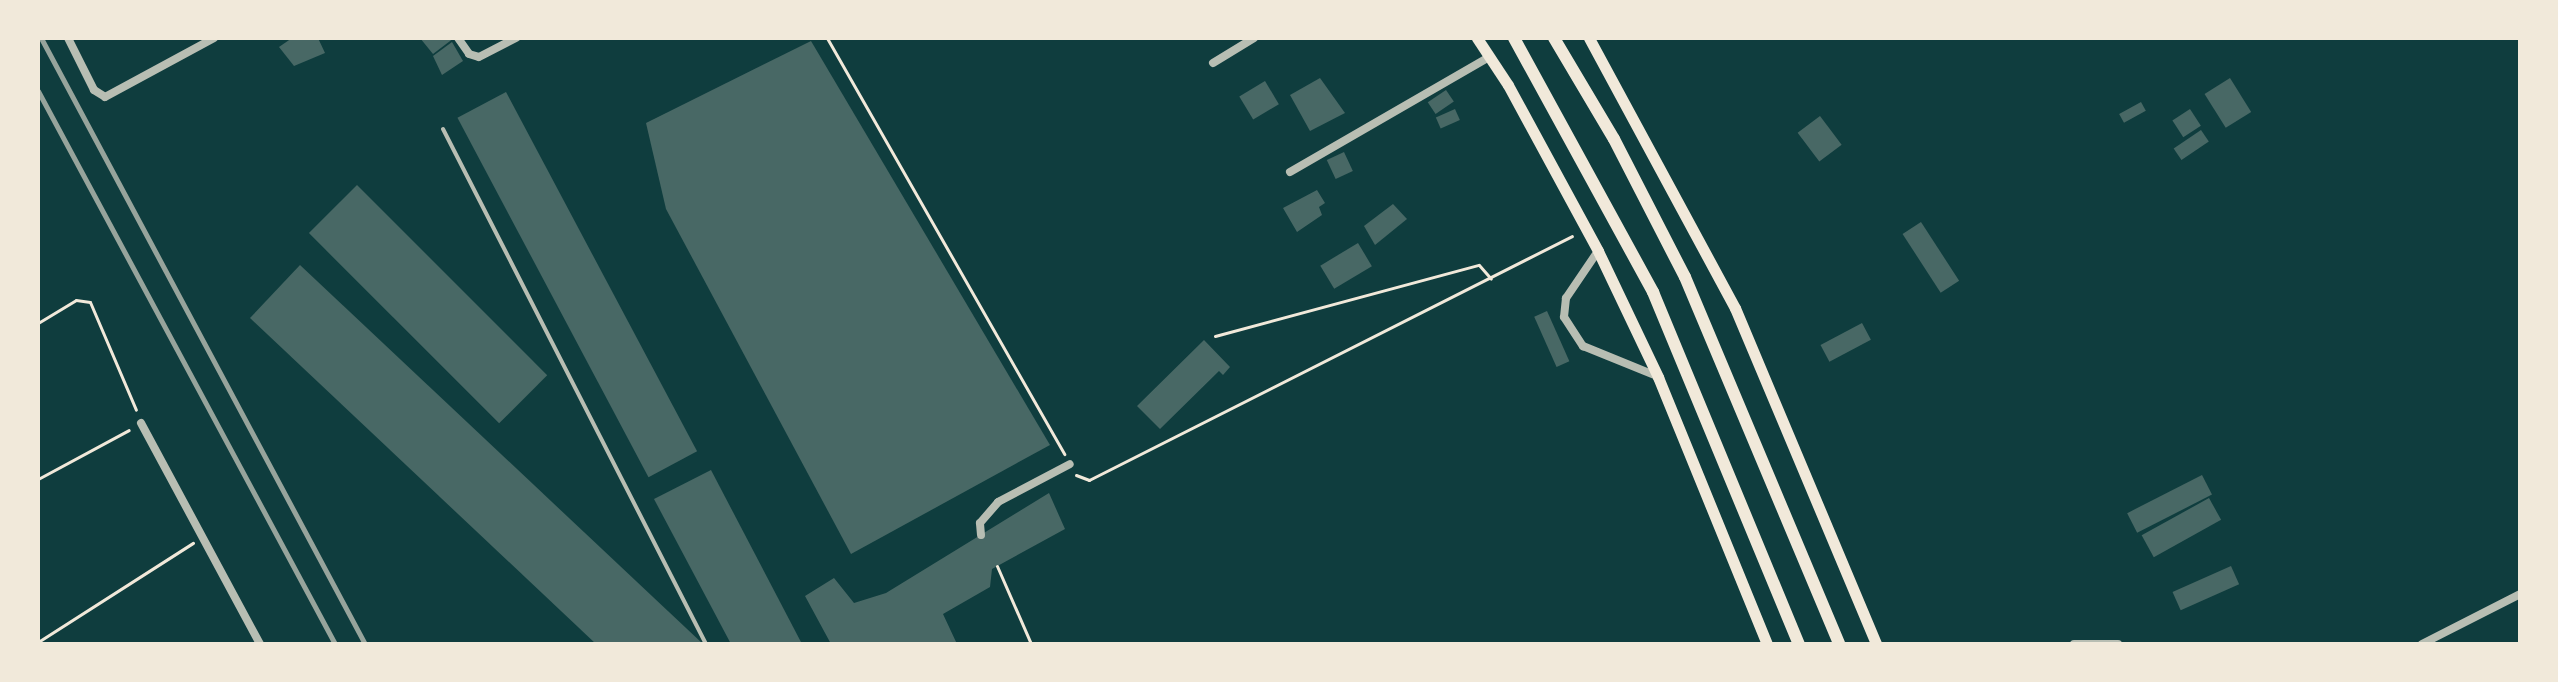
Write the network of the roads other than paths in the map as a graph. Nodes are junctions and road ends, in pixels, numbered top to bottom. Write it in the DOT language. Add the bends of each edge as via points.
graph roads {
  1 [pos="68,38"];
  2 [pos="214,38"];
  3 [pos="458,38"];
  4 [pos="516,38"];
  5 [pos="1254,38"];
  6 [pos="1477,38"];
  7 [pos="1514,38"];
  8 [pos="1554,38"];
  9 [pos="1589,38"];
  10 [pos="1489,57"];
  11 [pos="1213,63"];
  12 [pos="443,129"];
  13 [pos="1290,172"];
  14 [pos="1598,251"];
  15 [pos="1658,377"];
  16 [pos="141,423"];
  17 [pos="1070,464"];
  18 [pos="981,535"];
  19 [pos="2520,594"];
  20 [pos="260,644"];
  21 [pos="706,644"];
  22 [pos="1767,644"];
  23 [pos="1799,644"];
  24 [pos="1839,644"];
  25 [pos="1876,644"];
  26 [pos="2074,644"];
  27 [pos="2118,644"];
  28 [pos="2422,644"];
  1 -- 2 [label="street" via="94,90 105,97"];
  3 -- 4 [label="street" via="469,54 479,57"];
  5 -- 11 [label="street"];
  6 -- 10 [label="main road"];
  7 -- 23 [label="highway" via="1653,292"];
  8 -- 24 [label="highway" via="1685,277"];
  9 -- 25 [label="main road" via="1735,308"];
  10 -- 13 [label="street"];
  10 -- 14 [label="main road"];
  12 -- 21 [label="lane"];
  14 -- 15 [label="main road"];
  14 -- 15 [label="street" via="1566,298 1564,317 1583,346"];
  15 -- 22 [label="main road"];
  16 -- 20 [label="street"];
  17 -- 18 [label="street" via="998,502 980,523"];
  19 -- 28 [label="street"];
  26 -- 27 [label="street"];
}
